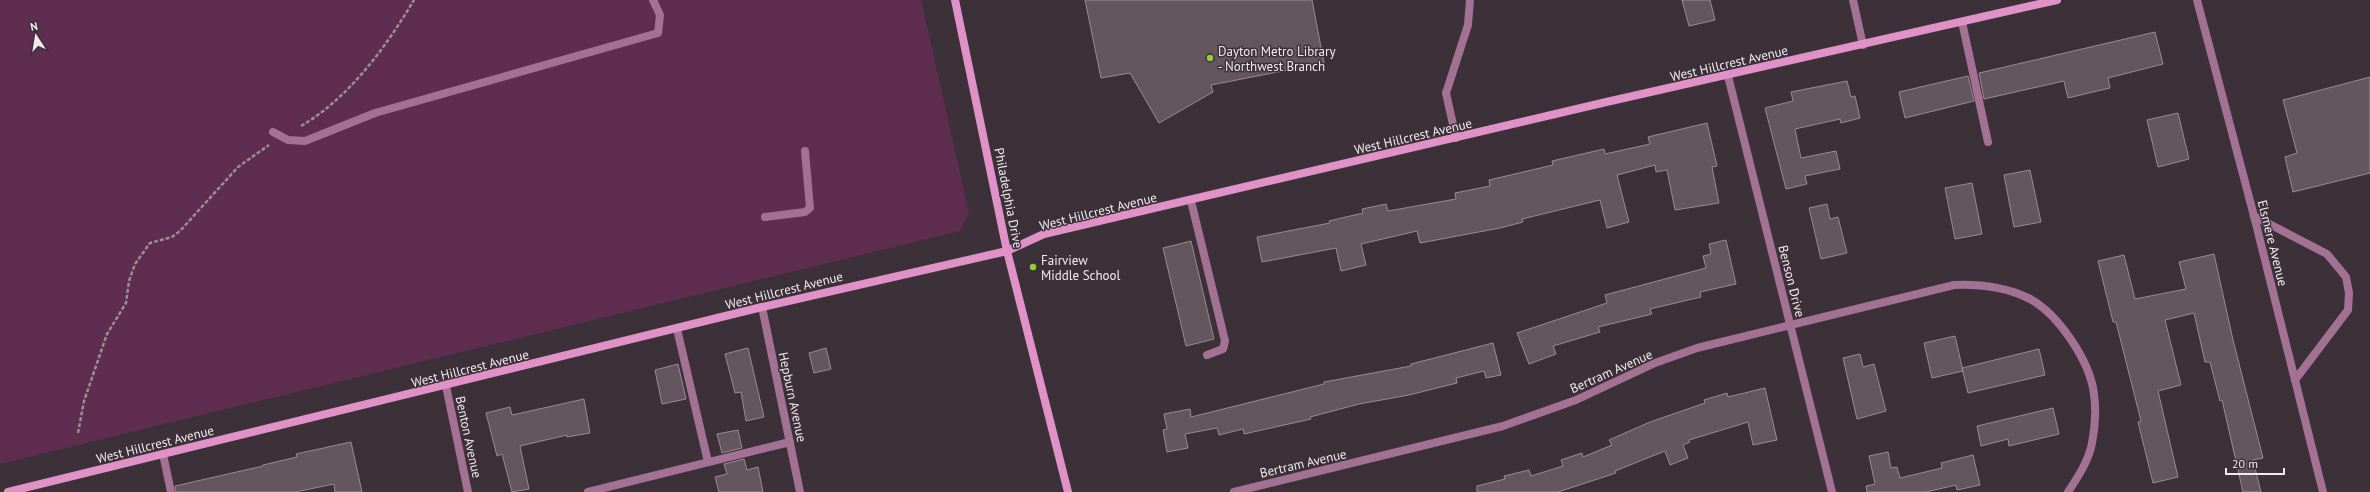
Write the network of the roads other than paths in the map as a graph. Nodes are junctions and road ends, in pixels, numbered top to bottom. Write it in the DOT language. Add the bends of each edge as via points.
graph roads {
  1 [pos="653,0"];
  2 [pos="955,0"];
  3 [pos="1470,0"];
  4 [pos="1854,0"];
  5 [pos="2057,0"];
  6 [pos="2197,0"];
  7 [pos="1962,22"];
  8 [pos="1864,45"];
  9 [pos="1728,76"];
  10 [pos="273,132"];
  11 [pos="1456,138"];
  12 [pos="1988,142"];
  13 [pos="806,151"];
  14 [pos="1191,201"];
  15 [pos="2254,216"];
  16 [pos="765,217"];
  17 [pos="1007,251"];
  18 [pos="762,307"];
  19 [pos="1791,324"];
  20 [pos="677,329"];
  21 [pos="1207,355"];
  22 [pos="2295,380"];
  23 [pos="446,386"];
  24 [pos="790,442"];
  25 [pos="163,454"];
  26 [pos="708,462"];
  27 [pos="11,492"];
  28 [pos="171,492"];
  29 [pos="468,492"];
  30 [pos="588,492"];
  31 [pos="800,492"];
  32 [pos="1068,492"];
  33 [pos="1234,492"];
  34 [pos="1832,492"];
  35 [pos="2068,492"];
  36 [pos="2323,492"];
  1 -- 10 [label="street" via="660,15 658,34 375,113 305,141 288,140"];
  2 -- 17 [label="street, Philadelphia Drive"];
  3 -- 11 [label="street" via="1468,25 1446,93"];
  4 -- 8 [label="street"];
  5 -- 7 [label="street, West Hillcrest Avenue"];
  6 -- 15 [label="street, Elsmere Avenue"];
  7 -- 8 [label="street, West Hillcrest Avenue"];
  7 -- 12 [label="street"];
  8 -- 9 [label="street, West Hillcrest Avenue"];
  9 -- 11 [label="street, West Hillcrest Avenue"];
  9 -- 19 [label="street, Benson Drive"];
  11 -- 14 [label="street, West Hillcrest Avenue"];
  13 -- 16 [label="street" via="810,208 805,212"];
  14 -- 17 [label="street, West Hillcrest Avenue" via="1044,234"];
  14 -- 21 [label="street" via="1225,341 1223,349"];
  15 -- 22 [label="street, Elsmere Avenue"];
  15 -- 22 [label="street" via="2327,254 2346,277 2349,293 2348,310"];
  17 -- 18 [label="street, West Hillcrest Avenue"];
  17 -- 32 [label="street, Philadelphia Drive"];
  18 -- 20 [label="street, West Hillcrest Avenue"];
  18 -- 24 [label="street, Hepburn Avenue"];
  19 -- 33 [label="street, Bertram Avenue" via="1697,348 1655,363 1576,400 1502,426"];
  19 -- 34 [label="street, Benson Drive"];
  19 -- 35 [label="street, Bertram Avenue" via="1954,285 1969,284 1998,288 2026,297 2044,310 2072,341 2088,372 2094,393 2092,443 2086,462"];
  20 -- 23 [label="street, West Hillcrest Avenue"];
  20 -- 26 [label="street"];
  22 -- 36 [label="street, Elsmere Avenue"];
  23 -- 25 [label="street, West Hillcrest Avenue"];
  23 -- 29 [label="street, Benton Avenue"];
  24 -- 26 [label="street"];
  24 -- 31 [label="street, Hepburn Avenue"];
  25 -- 27 [label="street, West Hillcrest Avenue"];
  25 -- 28 [label="street"];
  26 -- 30 [label="street"];
}
